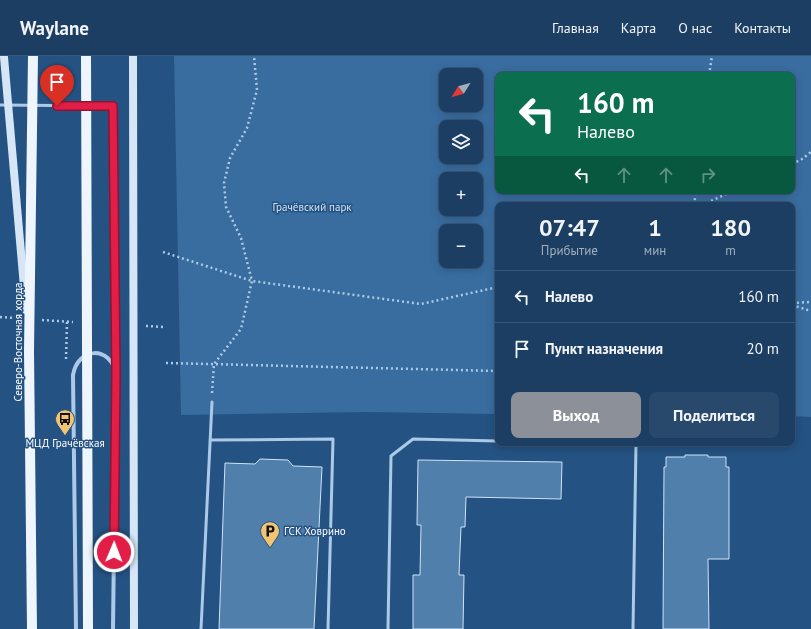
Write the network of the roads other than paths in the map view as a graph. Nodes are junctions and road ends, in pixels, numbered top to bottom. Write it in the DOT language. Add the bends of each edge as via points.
graph roads {
  1 [pos="33,56"];
  2 [pos="86,56"];
  3 [pos="133,56"];
  4 [pos="4,57"];
  5 [pos="0,105"];
  6 [pos="29,351"];
  7 [pos="116,374"];
  8 [pos="212,402"];
  9 [pos="210,440"];
  10 [pos="495,441"];
  11 [pos="636,446"];
  12 [pos="32,629"];
  13 [pos="76,629"];
  14 [pos="88,629"];
  15 [pos="113,629"];
  16 [pos="134,629"];
  17 [pos="201,629"];
  18 [pos="328,629"];
  19 [pos="388,629"];
  20 [pos="633,629"];
  1 -- 6 [label="main road, Северо-Восточная хорда, bridge"];
  2 -- 14 [label="main road, bridge"];
  3 -- 16 [label="main road, bridge"];
  4 -- 6 [label="main road, bridge"];
  5 -- 7 [label="lane" via="113,106"];
  6 -- 12 [label="main road, Северо-Восточная хорда"];
  7 -- 13 [label="street" via="111,360 98,353 84,356 74,368"];
  7 -- 15 [label="street"];
  8 -- 9 [label="lane"];
  9 -- 17 [label="lane"];
  9 -- 18 [label="lane" via="333,439"];
  10 -- 19 [label="lane" via="413,439 391,456"];
  11 -- 20 [label="lane"];
}
